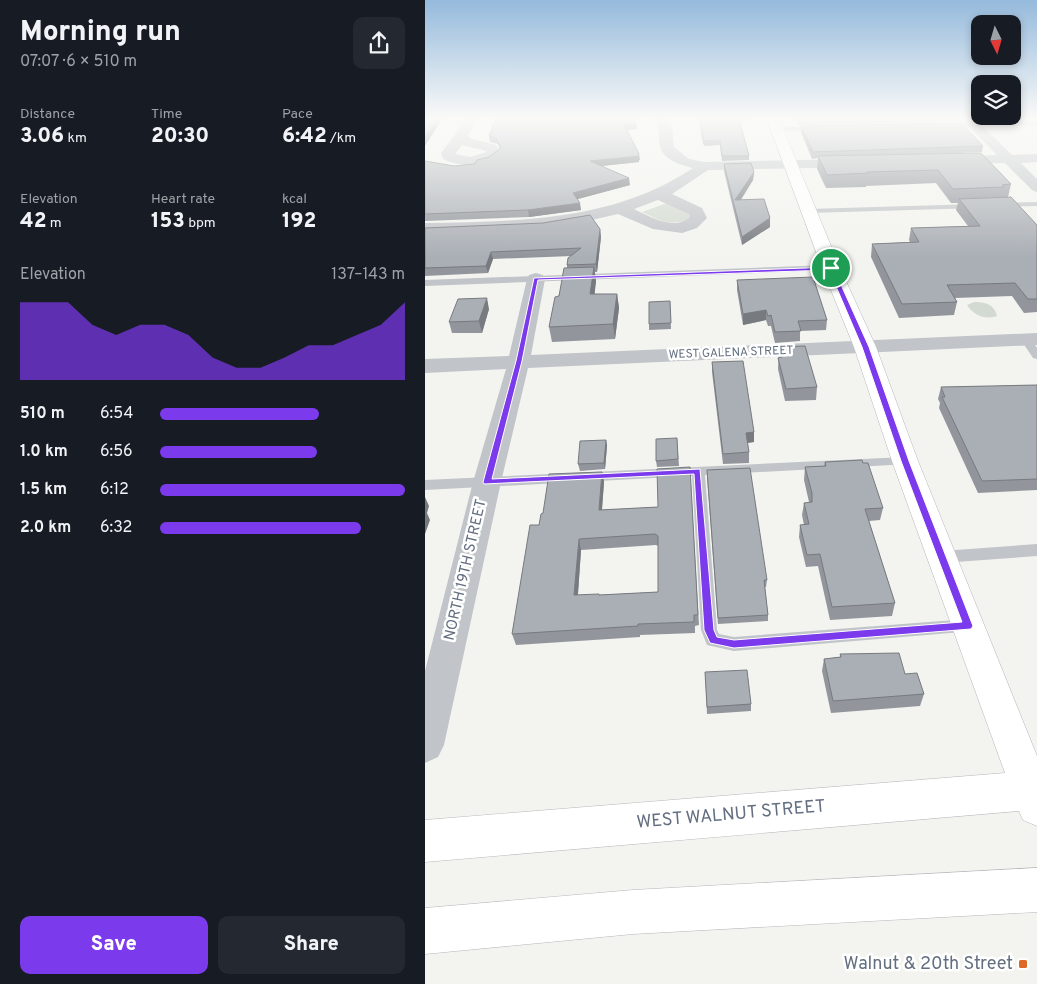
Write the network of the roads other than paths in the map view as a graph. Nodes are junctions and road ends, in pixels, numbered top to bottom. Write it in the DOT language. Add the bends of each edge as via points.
graph roads {
  1 [pos="700,165"];
  2 [pos="790,165"];
  3 [pos="793,165"];
  4 [pos="1014,165"];
  5 [pos="705,166"];
  6 [pos="1037,187"];
  7 [pos="660,194"];
  8 [pos="1037,204"];
  9 [pos="619,208"];
  10 [pos="809,211"];
  11 [pos="425,228"];
  12 [pos="831,268"];
  13 [pos="536,279"];
  14 [pos="425,283"];
  15 [pos="1033,345"];
  16 [pos="865,347"];
  17 [pos="519,361"];
  18 [pos="425,366"];
  19 [pos="905,461"];
  20 [pos="698,471"];
  21 [pos="487,482"];
  22 [pos="425,485"];
  23 [pos="1037,550"];
  24 [pos="942,557"];
  25 [pos="968,626"];
  26 [pos="425,745"];
  27 [pos="1035,795"];
  28 [pos="425,841"];
  29 [pos="1037,890"];
  30 [pos="425,931"];
  1 -- 5 [label="street"];
  2 -- 3 [label="street"];
  2 -- 5 [label="street"];
  2 -- 10 [label="main road"];
  4 -- 6 [label="street"];
  5 -- 7 [label="street"];
  7 -- 9 [label="street"];
  7 -- 9 [label="street" via="696,211 699,218 691,224 667,228"];
  8 -- 10 [label="lane"];
  9 -- 11 [label="street" via="518,224"];
  10 -- 12 [label="main road"];
  12 -- 13 [label="lane"];
  12 -- 16 [label="main road"];
  13 -- 14 [label="lane"];
  13 -- 17 [label="street, NORTH 19TH STREET"];
  15 -- 16 [label="street, WEST GALENA STREET"];
  16 -- 17 [label="street, WEST GALENA STREET"];
  16 -- 19 [label="main road"];
  17 -- 18 [label="street, WEST GALENA STREET"];
  17 -- 21 [label="street, NORTH 19TH STREET"];
  19 -- 20 [label="lane"];
  19 -- 24 [label="main road"];
  20 -- 21 [label="lane"];
  20 -- 25 [label="lane" via="709,630 713,640 734,644"];
  21 -- 22 [label="lane"];
  21 -- 26 [label="street, NORTH 19TH STREET"];
  23 -- 24 [label="lane"];
  24 -- 25 [label="main road"];
  25 -- 27 [label="main road"];
  27 -- 28 [label="main road, WEST WALNUT STREET"];
  29 -- 30 [label="main road" via="633,912"];
}
